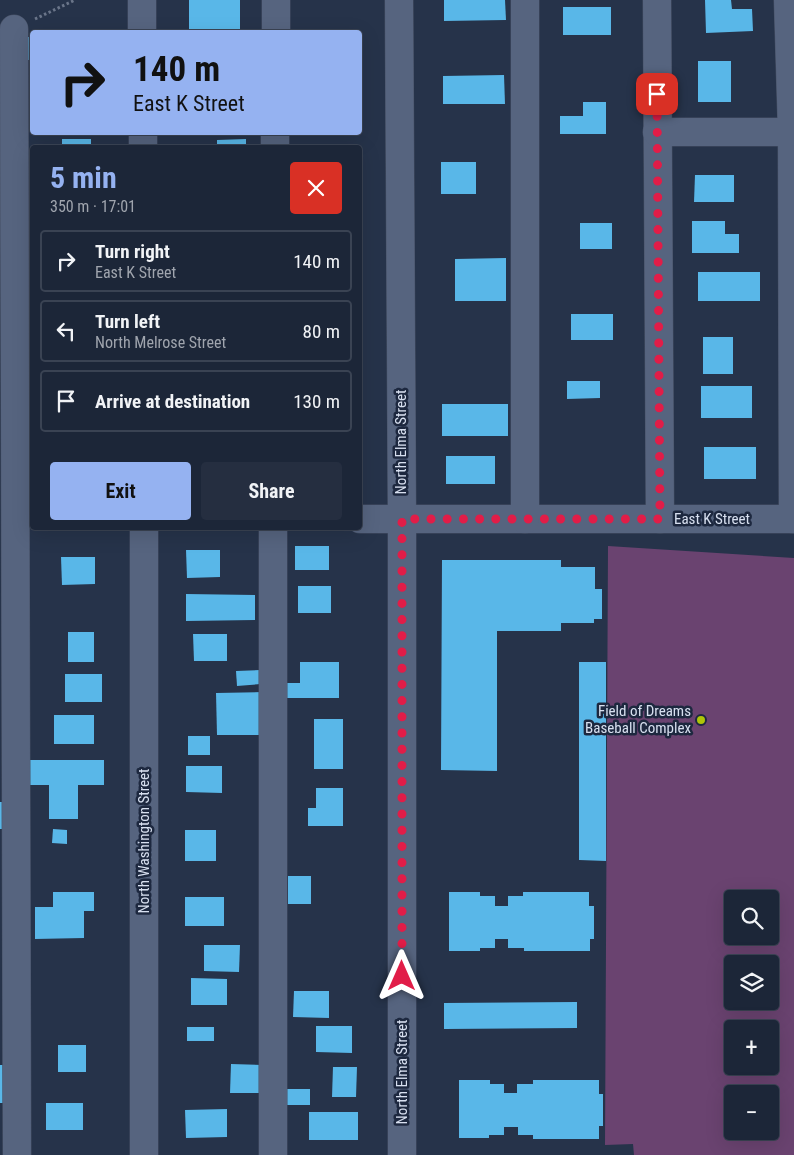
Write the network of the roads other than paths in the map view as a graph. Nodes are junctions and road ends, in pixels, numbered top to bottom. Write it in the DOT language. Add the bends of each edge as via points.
graph roads {
  1 [pos="142,0"];
  2 [pos="276,0"];
  3 [pos="399,0"];
  4 [pos="525,0"];
  5 [pos="657,0"];
  6 [pos="788,0"];
  7 [pos="14,29"];
  8 [pos="142,30"];
  9 [pos="276,30"];
  10 [pos="657,132"];
  11 [pos="792,132"];
  12 [pos="362,519"];
  13 [pos="402,519"];
  14 [pos="525,519"];
  15 [pos="660,519"];
  16 [pos="793,519"];
  17 [pos="16,523"];
  18 [pos="144,530"];
  19 [pos="273,530"];
  20 [pos="17,1155"];
  21 [pos="144,1155"];
  22 [pos="273,1155"];
  23 [pos="402,1155"];
  1 -- 8 [label="street"];
  2 -- 9 [label="street"];
  3 -- 13 [label="street, North Elma Street"];
  4 -- 14 [label="street"];
  5 -- 10 [label="street"];
  6 -- 11 [label="street"];
  7 -- 17 [label="street"];
  10 -- 11 [label="street"];
  10 -- 15 [label="street"];
  11 -- 16 [label="street"];
  12 -- 13 [label="street, East K Street"];
  13 -- 14 [label="street, East K Street"];
  13 -- 23 [label="street, North Elma Street"];
  14 -- 15 [label="street, East K Street"];
  15 -- 16 [label="street, East K Street"];
  17 -- 20 [label="street"];
  18 -- 21 [label="street, North Washington Street"];
  19 -- 22 [label="street"];
}
